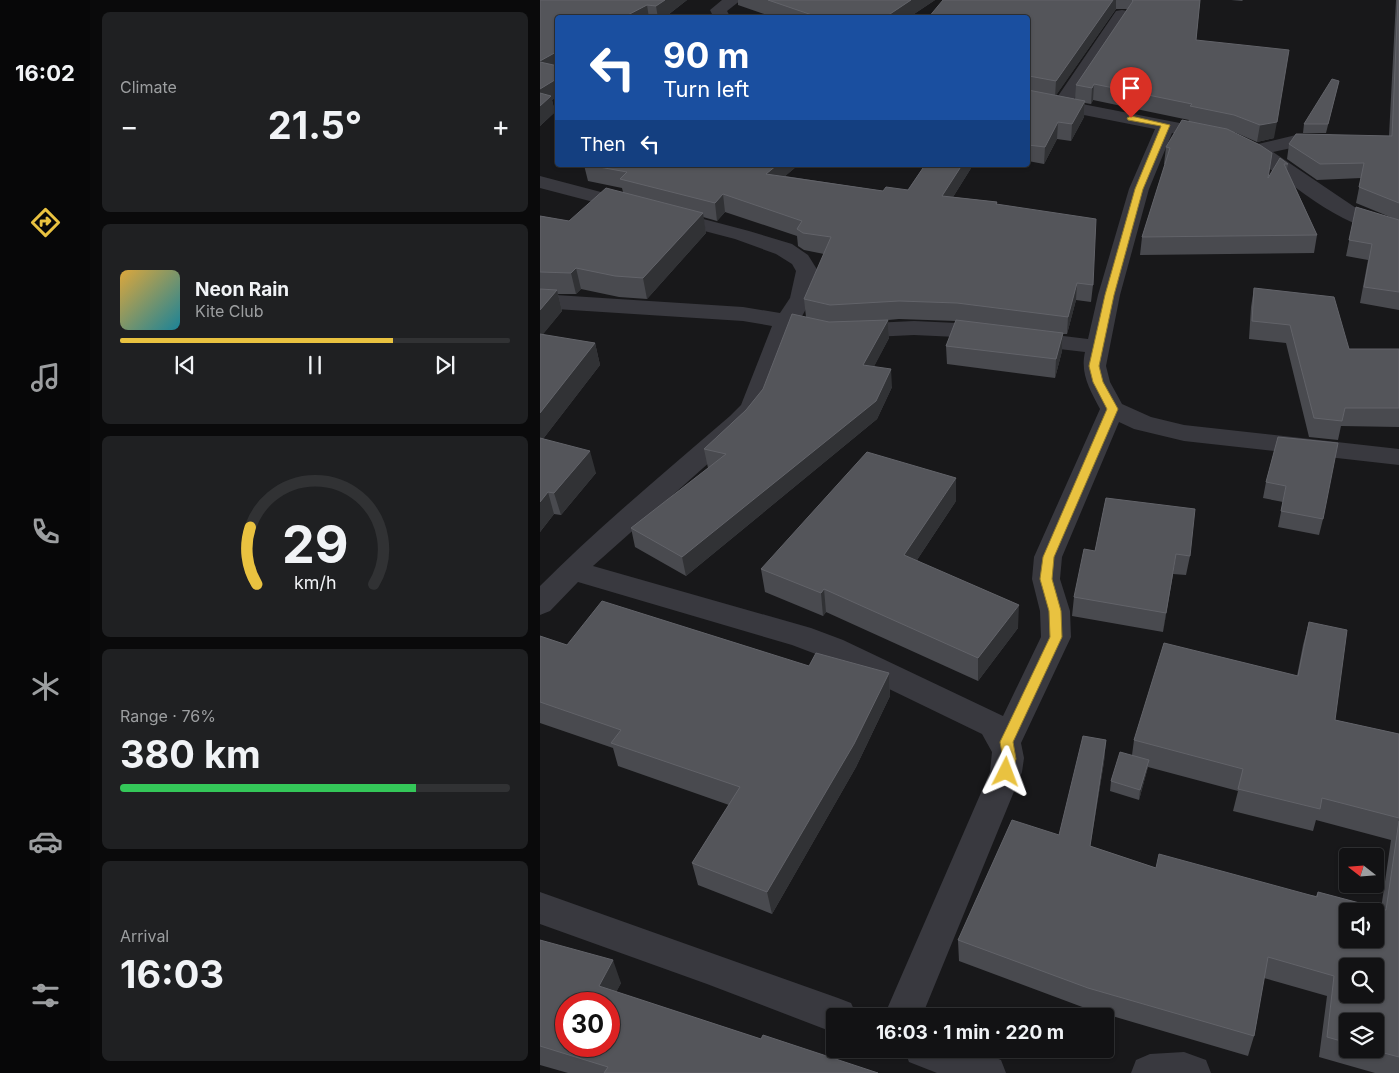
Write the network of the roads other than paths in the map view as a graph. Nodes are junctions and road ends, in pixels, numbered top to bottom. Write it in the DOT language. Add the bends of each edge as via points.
graph roads {
  1 [pos="733,0"];
  2 [pos="721,15"];
  3 [pos="1122,15"];
  4 [pos="1030,99"];
  5 [pos="1061,105"];
  6 [pos="1166,125"];
  7 [pos="1344,139"];
  8 [pos="1257,150"];
  9 [pos="540,182"];
  10 [pos="1399,229"];
  11 [pos="540,301"];
  12 [pos="785,321"];
  13 [pos="1098,347"];
  14 [pos="1112,409"];
  15 [pos="1399,457"];
  16 [pos="572,570"];
  17 [pos="540,604"];
  18 [pos="1006,742"];
  19 [pos="540,908"];
  20 [pos="906,1008"];
  21 [pos="826,1011"];
  22 [pos="947,1058"];
  23 [pos="987,1073"];
  24 [pos="1150,1073"];
  25 [pos="1192,1073"];
  1 -- 2 [label="street" via="718,10"];
  3 -- 5 [label="street"];
  4 -- 5 [label="street"];
  5 -- 6 [label="street"];
  6 -- 8 [label="street" via="1213,135"];
  6 -- 13 [label="street" via="1139,189"];
  7 -- 8 [label="street" via="1296,140"];
  8 -- 10 [label="street" via="1364,219"];
  9 -- 12 [label="street" via="784,249 800,260 807,271 798,309"];
  11 -- 12 [label="street" via="743,314"];
  12 -- 13 [label="street" via="831,332 914,328 957,330"];
  12 -- 16 [label="street" via="752,407"];
  13 -- 14 [label="street" via="1094,366"];
  14 -- 15 [label="street" via="1143,423 1184,433"];
  14 -- 18 [label="street" via="1048,557 1046,579 1055,611 1056,637"];
  16 -- 17 [label="street"];
  16 -- 18 [label="street" via="802,636 993,725"];
  18 -- 20 [label="street" via="1010,759 1006,772"];
  19 -- 21 [label="street"];
  22 -- 23 [label="street"];
  24 -- 25 [label="street"];
}
